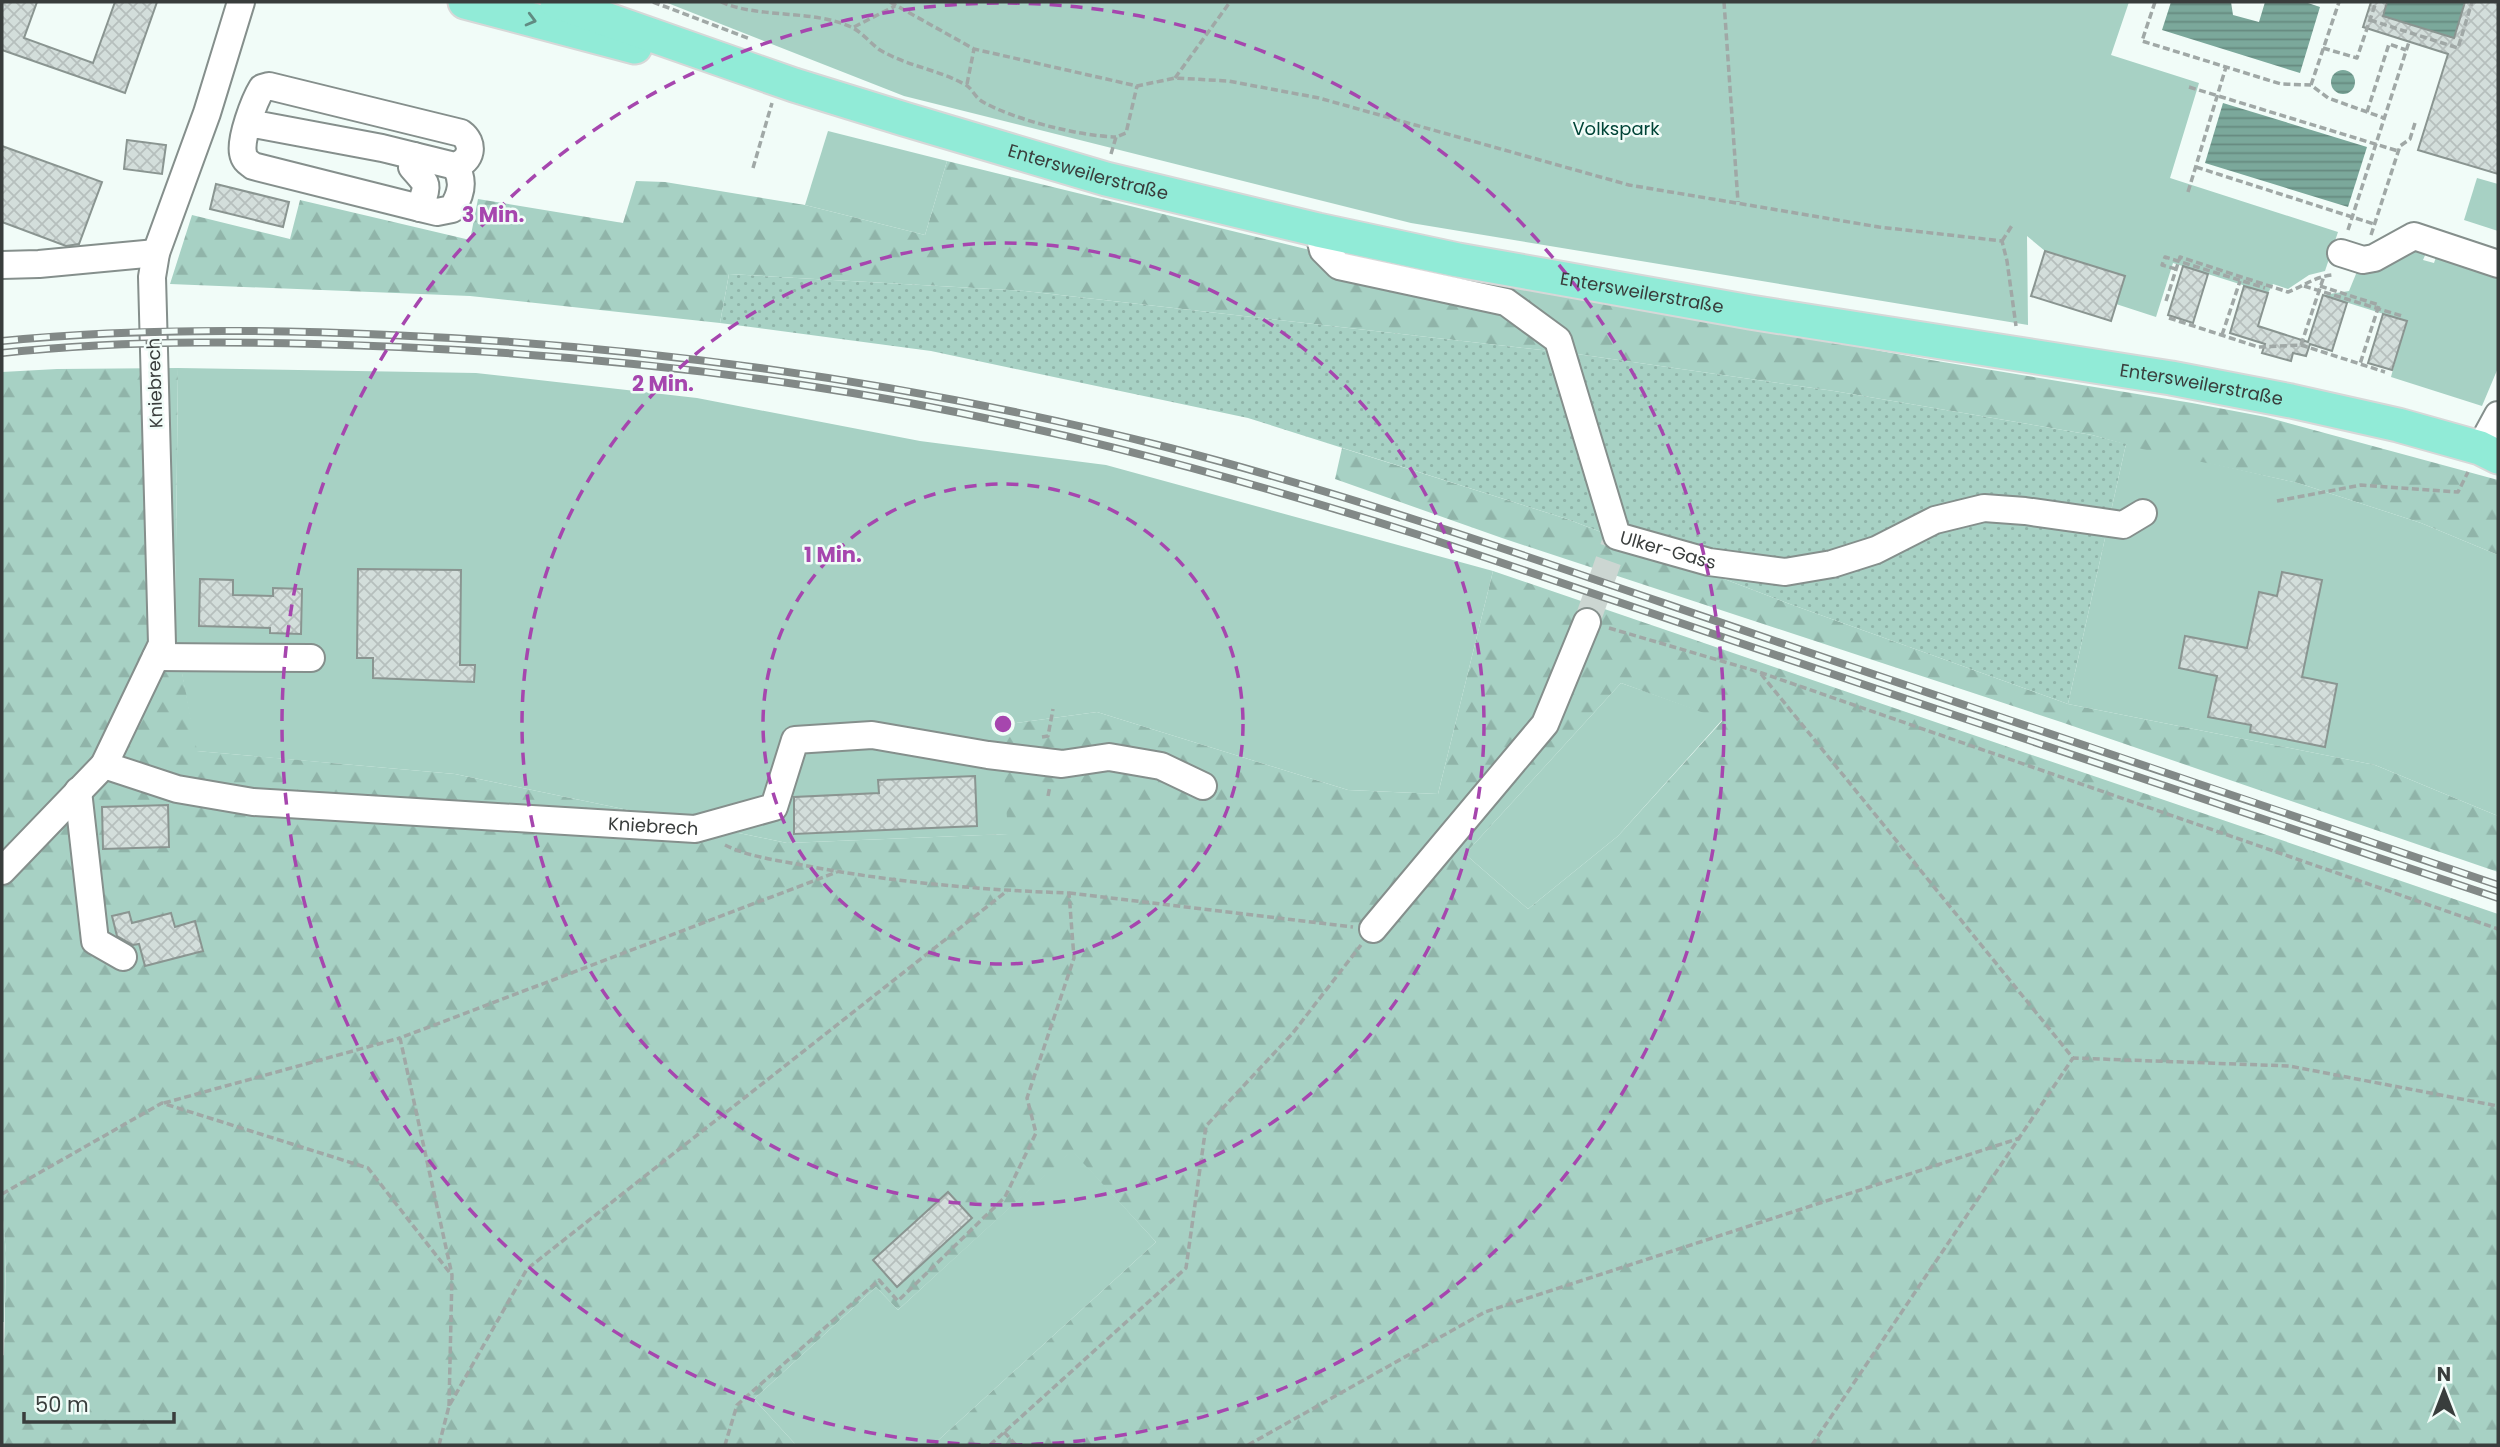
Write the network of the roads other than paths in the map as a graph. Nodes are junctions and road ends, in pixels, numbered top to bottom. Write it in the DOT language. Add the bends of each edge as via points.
graph roads {
  1 [pos="241,2"];
  2 [pos="465,2"];
  3 [pos="558,2"];
  4 [pos="794,85"];
  5 [pos="344,104"];
  6 [pos="249,123"];
  7 [pos="334,141"];
  8 [pos="414,156"];
  9 [pos="455,166"];
  10 [pos="323,184"];
  11 [pos="420,208"];
  12 [pos="1318,230"];
  13 [pos="156,253"];
  14 [pos="2352,256"];
  15 [pos="2498,264"];
  16 [pos="2,265"];
  17 [pos="2498,415"];
  18 [pos="2482,460"];
  19 [pos="2143,513"];
  20 [pos="1587,622"];
  21 [pos="156,657"];
  22 [pos="311,658"];
  23 [pos="104,765"];
  24 [pos="1203,786"];
  25 [pos="78,792"];
  26 [pos="2,871"];
  27 [pos="1373,929"];
  28 [pos="123,957"];
  1 -- 13 [label="street, Kniebrech"];
  2 -- 4 [label="main road, Entersweilerstraße, one-way"];
  3 -- 4 [label="main road, Entersweilerstraße"];
  4 -- 12 [label="main road, Entersweilerstraße" via="1106,179"];
  5 -- 6 [label="street" via="269,86 255,99"];
  5 -- 7 [label="street"];
  5 -- 9 [label="street" via="461,133 471,147 469,156"];
  6 -- 7 [label="street"];
  6 -- 10 [label="street" via="242,150 245,161"];
  7 -- 8 [label="street"];
  7 -- 10 [label="street"];
  8 -- 9 [label="street"];
  8 -- 11 [label="street" via="412,167 425,179"];
  9 -- 11 [label="street" via="461,185 452,209"];
  10 -- 11 [label="street"];
  12 -- 18 [label="main road, Entersweilerstraße" via="1736,310 2198,383 2399,425"];
  12 -- 19 [label="street, Ulker-Gass" via="1323,250 1339,266 1506,302 1558,340 1616,536 1709,562 1785,572 1832,565 1876,550 1935,520 1984,508 2123,525"];
  13 -- 16 [label="street"];
  13 -- 21 [label="street, Kniebrech" via="152,277 162,644"];
  14 -- 15 [label="street" via="2374,258 2414,236"];
  17 -- 18 [label="street"];
  20 -- 27 [label="street" via="1545,724"];
  21 -- 22 [label="street"];
  21 -- 23 [label="street, Kniebrech"];
  23 -- 24 [label="street, Kniebrech" via="177,789 253,802 695,829 774,807 795,740 872,735 1062,764 1110,757 1161,766"];
  23 -- 25 [label="street, Kniebrech"];
  25 -- 26 [label="street, Kniebrech"];
  25 -- 28 [label="street" via="95,941"];
}
